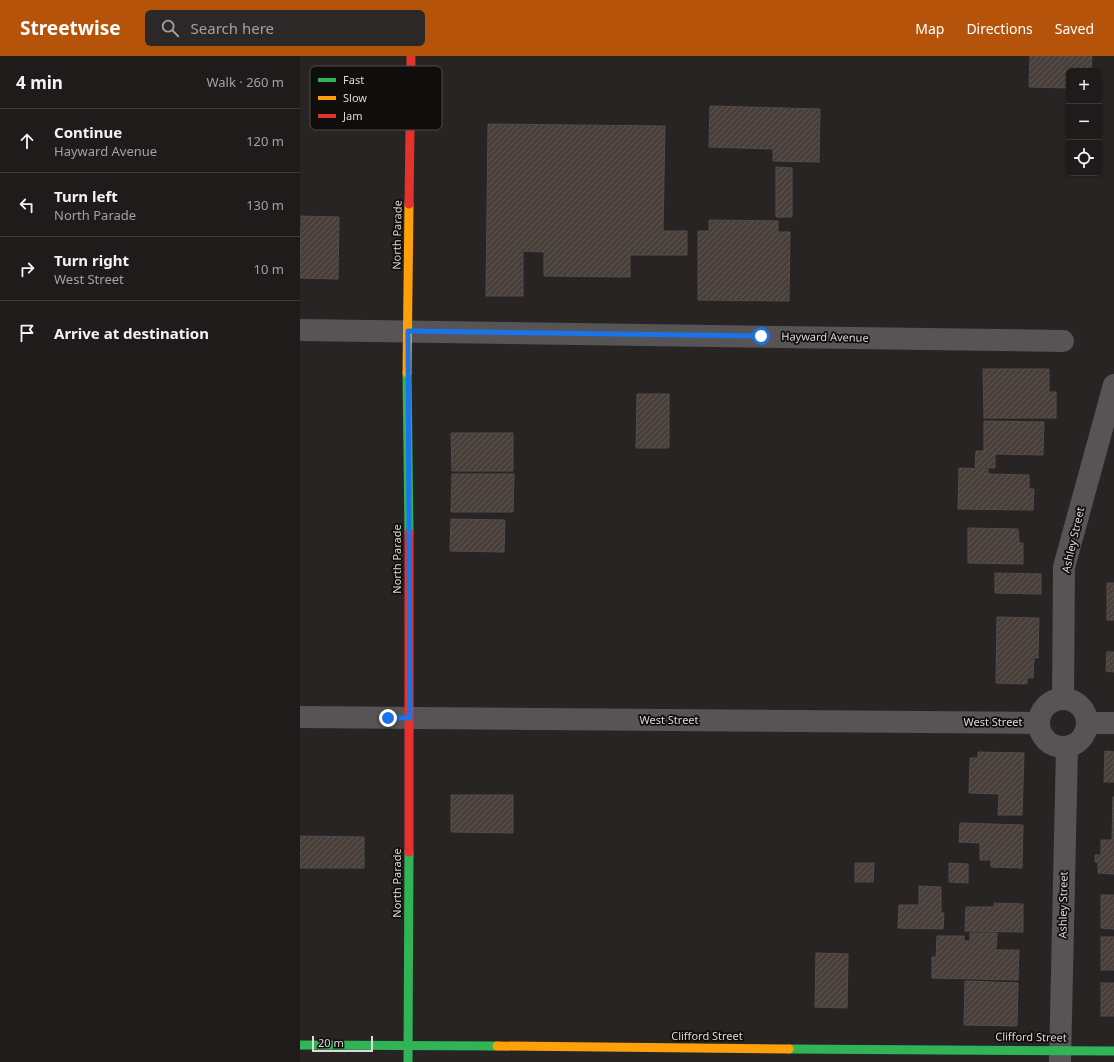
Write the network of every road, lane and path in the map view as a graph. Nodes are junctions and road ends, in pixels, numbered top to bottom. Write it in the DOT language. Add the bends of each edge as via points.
graph roads {
  1 [pos="411,56"];
  2 [pos="411,66"];
  3 [pos="410,130"];
  4 [pos="300,330"];
  5 [pos="408,331"];
  6 [pos="1063,341"];
  7 [pos="1114,385"];
  8 [pos="1063,699"];
  9 [pos="300,717"];
  10 [pos="410,718"];
  11 [pos="1039,723"];
  12 [pos="1087,723"];
  13 [pos="1114,723"];
  14 [pos="1067,747"];
  15 [pos="300,1045"];
  16 [pos="408,1046"];
  17 [pos="1114,1051"];
  18 [pos="1060,1056"];
  19 [pos="408,1062"];
  1 -- 2 [label="street, North Parade"];
  3 -- 5 [label="street, North Parade"];
  4 -- 5 [label="street, Hayward Avenue"];
  5 -- 6 [label="street, Hayward Avenue"];
  5 -- 10 [label="street, North Parade"];
  7 -- 8 [label="street, Ashley Street" via="1064,567"];
  8 -- 11 [label="street" via="1047,705"];
  8 -- 12 [label="street" via="1078,705 1085,713"];
  9 -- 10 [label="street, West Street"];
  10 -- 11 [label="street, West Street"];
  10 -- 16 [label="street, North Parade"];
  11 -- 14 [label="street" via="1041,734 1050,744"];
  12 -- 13 [label="street"];
  12 -- 14 [label="street" via="1081,739"];
  14 -- 18 [label="street, Ashley Street"];
  15 -- 16 [label="street, Clifford Street"];
  16 -- 18 [label="street, Clifford Street"];
  16 -- 19 [label="street, North Parade"];
  17 -- 18 [label="street, Clifford Street"];
}
